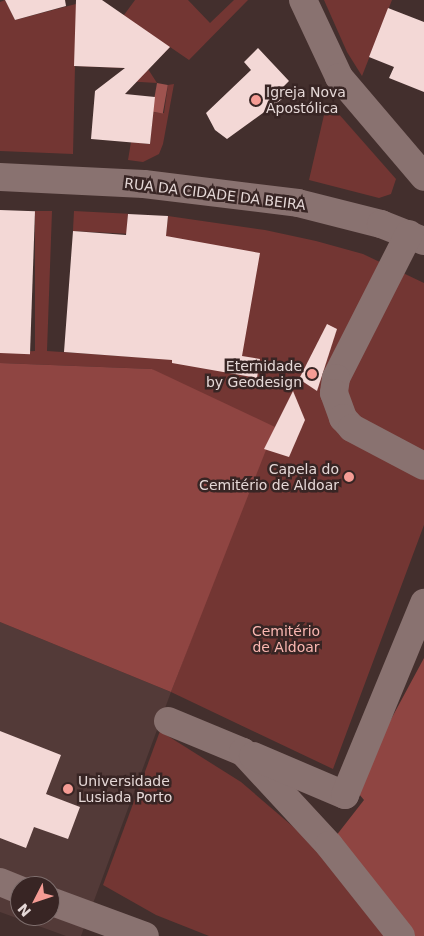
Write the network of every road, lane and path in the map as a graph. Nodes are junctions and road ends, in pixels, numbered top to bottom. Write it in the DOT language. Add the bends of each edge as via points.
graph roads {
  1 [pos="303,0"];
  2 [pos="0,177"];
  3 [pos="424,178"];
  4 [pos="416,237"];
  5 [pos="424,466"];
  6 [pos="424,602"];
  7 [pos="168,721"];
  8 [pos="243,752"];
  9 [pos="60,905"];
  10 [pos="144,936"];
  11 [pos="402,936"];
  1 -- 3 [label="street" via="339,77"];
  2 -- 4 [label="street, RUA DA CIDADE DA BEIRA" via="144,184 298,203"];
  4 -- 5 [label="street" via="336,378 334,393 344,418 352,428"];
  6 -- 8 [label="street" via="345,795"];
  7 -- 8 [label="street"];
  8 -- 11 [label="street" via="329,845"];
  9 -- 10 [label="street"];
}
